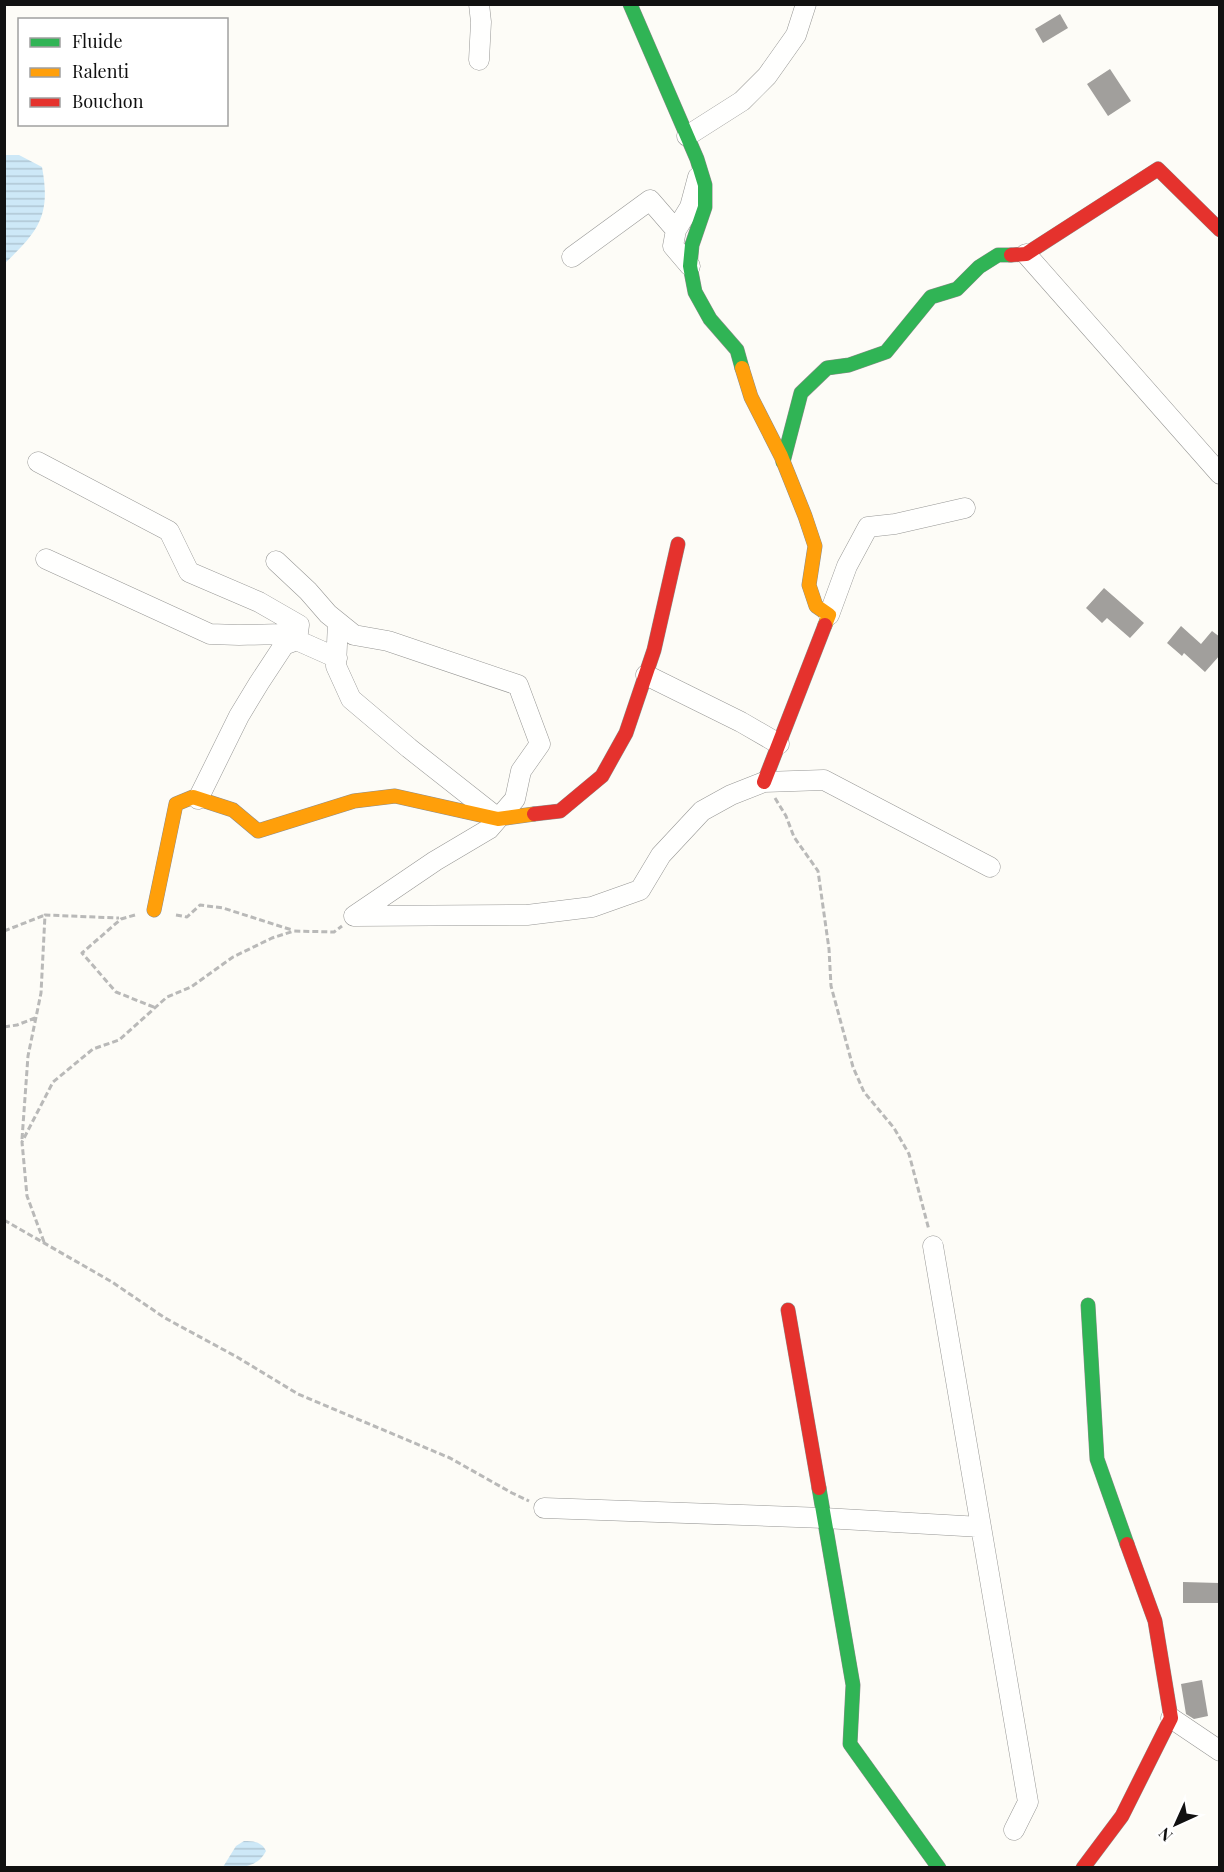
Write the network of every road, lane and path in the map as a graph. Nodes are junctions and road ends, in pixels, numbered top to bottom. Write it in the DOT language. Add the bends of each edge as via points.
graph roads {
  1 [pos="479,4"];
  2 [pos="630,4"];
  3 [pos="806,4"];
  4 [pos="479,60"];
  5 [pos="687,136"];
  6 [pos="700,169"];
  7 [pos="676,230"];
  8 [pos="1220,230"];
  9 [pos="1026,254"];
  10 [pos="572,257"];
  11 [pos="690,266"];
  12 [pos="38,462"];
  13 [pos="783,462"];
  14 [pos="1220,474"];
  15 [pos="965,508"];
  16 [pos="678,544"];
  17 [pos="46,559"];
  18 [pos="276,561"];
  19 [pos="829,615"];
  20 [pos="338,622"];
  21 [pos="297,640"];
  22 [pos="337,658"];
  23 [pos="646,675"];
  24 [pos="779,744"];
  25 [pos="764,782"];
  26 [pos="198,799"];
  27 [pos="498,819"];
  28 [pos="990,867"];
  29 [pos="154,909"];
  30 [pos="45,915"];
  31 [pos="354,916"];
  32 [pos="121,918"];
  33 [pos="4,931"];
  34 [pos="294,931"];
  35 [pos="156,1008"];
  36 [pos="34,1018"];
  37 [pos="4,1027"];
  38 [pos="22,1142"];
  39 [pos="4,1220"];
  40 [pos="45,1244"];
  41 [pos="933,1246"];
  42 [pos="1088,1305"];
  43 [pos="788,1310"];
  44 [pos="544,1508"];
  45 [pos="824,1518"];
  46 [pos="981,1527"];
  47 [pos="1171,1718"];
  48 [pos="1220,1751"];
  49 [pos="1014,1830"];
  50 [pos="939,1868"];
  51 [pos="1083,1868"];
  1 -- 4 [label="street"];
  2 -- 5 [label="street"];
  3 -- 5 [label="street" via="796,35 767,76 742,101"];
  5 -- 6 [label="street"];
  6 -- 7 [label="street" via="690,207"];
  6 -- 11 [label="street" via="705,207 692,245"];
  7 -- 10 [label="street" via="650,200"];
  7 -- 11 [label="street" via="674,246"];
  8 -- 9 [label="street" via="1158,169"];
  9 -- 13 [label="street" via="998,255 957,289 931,297 886,352 827,368 801,393"];
  9 -- 14 [label="street"];
  11 -- 13 [label="street" via="696,292 710,319 737,350 751,397"];
  12 -- 21 [label="street" via="169,531 189,572 299,624"];
  13 -- 19 [label="street" via="814,546 809,585 816,606"];
  15 -- 19 [label="street" via="868,527 847,566"];
  16 -- 23 [label="street"];
  17 -- 21 [label="street" via="210,634 283,634"];
  18 -- 20 [label="street"];
  19 -- 24 [label="street"];
  20 -- 22 [label="street"];
  20 -- 27 [label="street" via="354,634 388,641 518,685 540,744 521,771 515,799"];
  21 -- 22 [label="street"];
  21 -- 26 [label="street" via="284,645 259,683"];
  22 -- 27 [label="street" via="336,666 351,699"];
  23 -- 24 [label="street"];
  23 -- 27 [label="street" via="626,733 602,776 560,811"];
  24 -- 25 [label="street"];
  25 -- 28 [label="street" via="824,780"];
  25 -- 31 [label="street" via="702,811 661,855 640,890 592,907 527,915"];
  25 -- 41 [label="path" via="818,871 831,986 853,1068 864,1092 894,1128 909,1154"];
  26 -- 27 [label="street" via="233,810 258,831 354,801 395,796"];
  26 -- 29 [label="street" via="193,797 176,804"];
  27 -- 31 [label="street" via="489,829"];
  29 -- 32 [label="path"];
  29 -- 34 [label="path" via="187,917 200,905 223,908"];
  30 -- 32 [label="path"];
  30 -- 33 [label="path"];
  30 -- 36 [label="path" via="41,993"];
  31 -- 34 [label="path" via="334,932"];
  32 -- 35 [label="path" via="82,953 116,992"];
  34 -- 35 [label="path" via="233,957 190,987 167,997"];
  35 -- 38 [label="path" via="119,1040 93,1049 53,1082"];
  36 -- 37 [label="path"];
  36 -- 38 [label="path"];
  38 -- 40 [label="path" via="27,1196"];
  39 -- 40 [label="path"];
  40 -- 44 [label="path" via="298,1394 450,1458"];
  41 -- 46 [label="street"];
  42 -- 47 [label="street" via="1097,1459 1155,1621"];
  43 -- 45 [label="street"];
  44 -- 45 [label="street"];
  45 -- 46 [label="street"];
  45 -- 50 [label="street" via="853,1685 850,1744"];
  46 -- 49 [label="street" via="1028,1802"];
  47 -- 48 [label="street"];
  47 -- 51 [label="street" via="1122,1816"];
}
